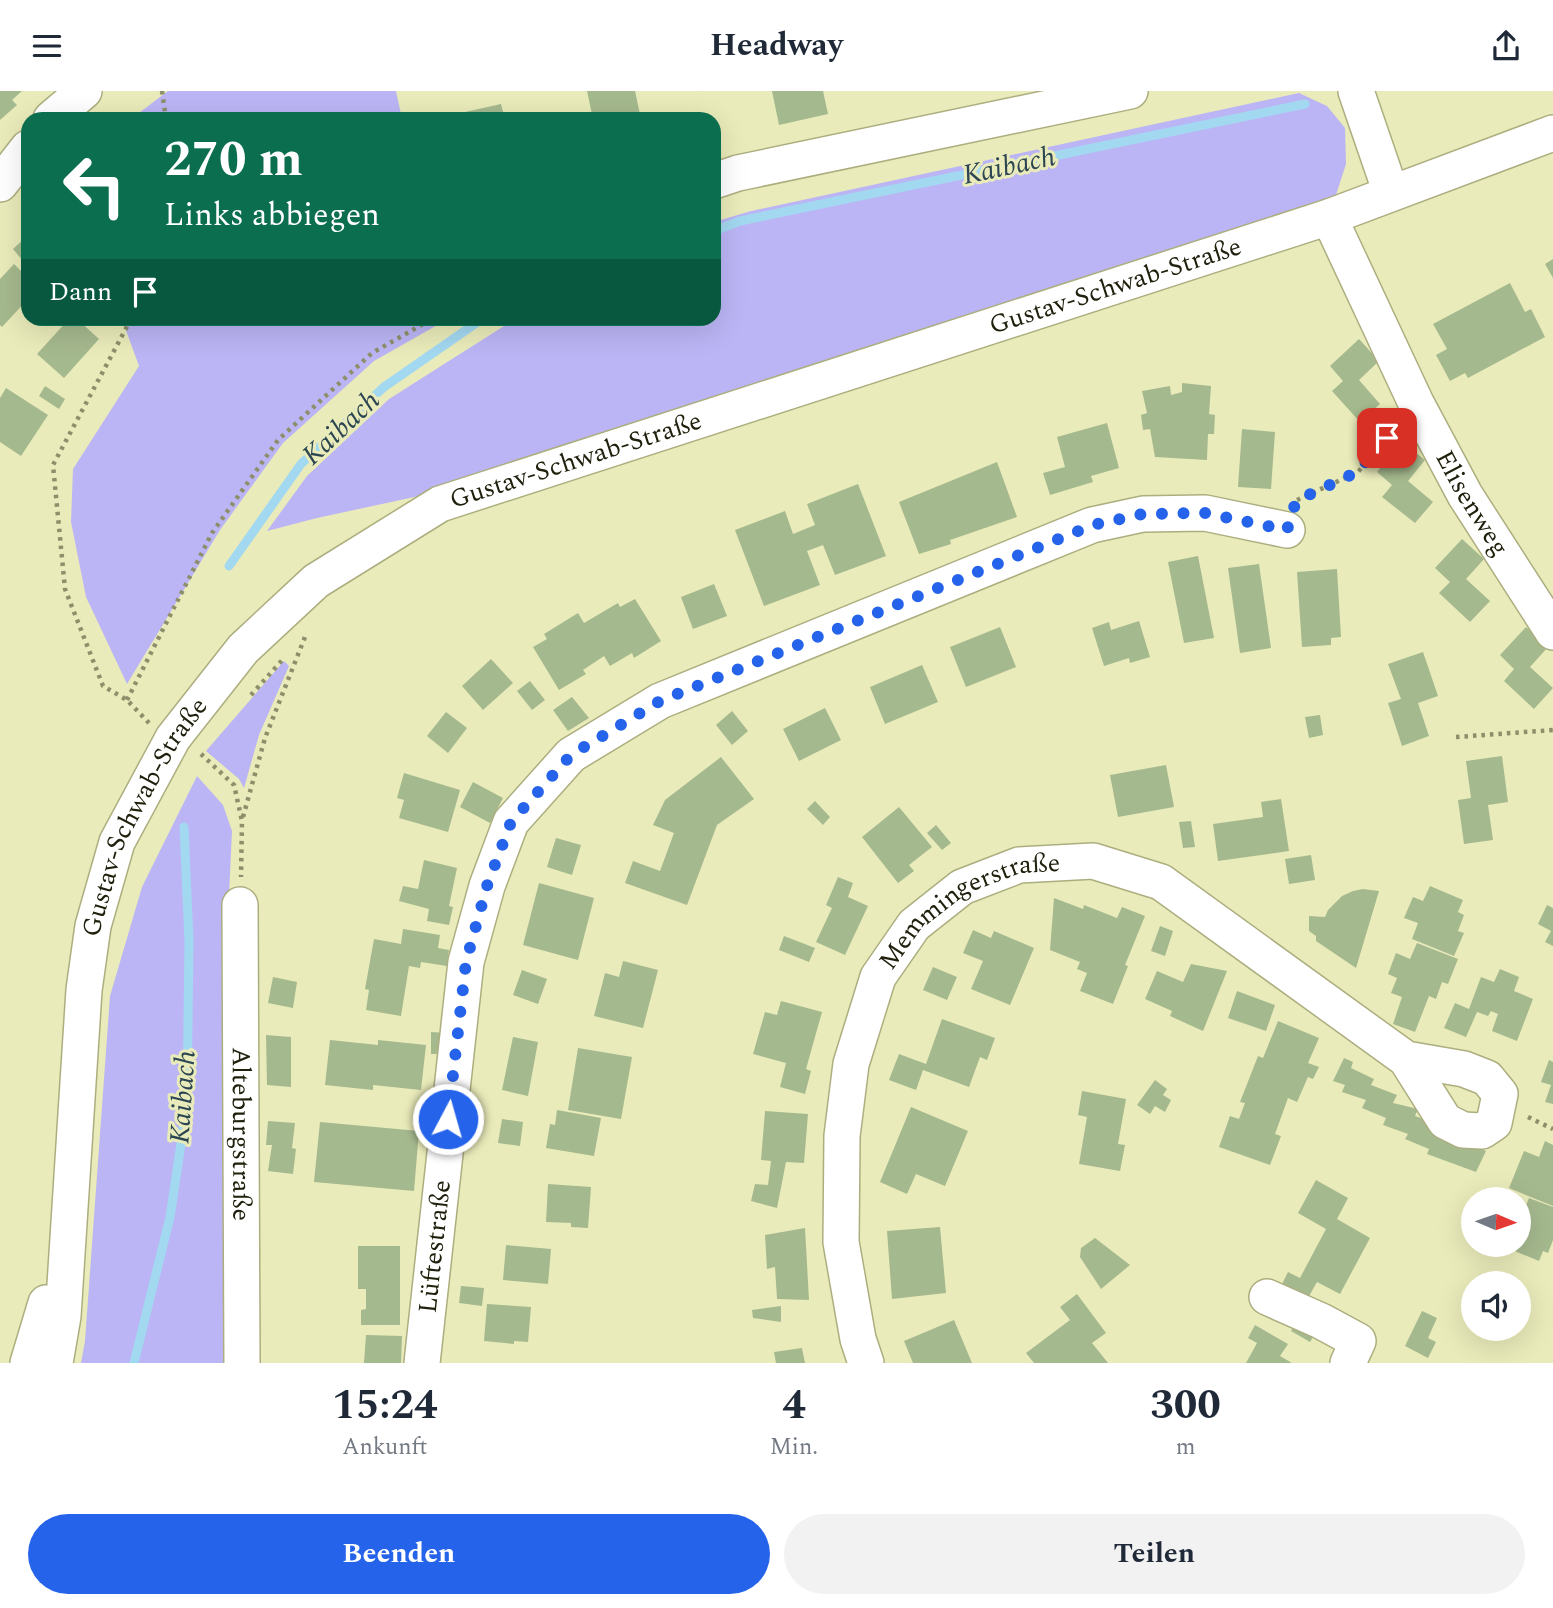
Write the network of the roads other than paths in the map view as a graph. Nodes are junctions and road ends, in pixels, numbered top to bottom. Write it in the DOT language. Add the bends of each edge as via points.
graph roads {
  1 [pos="84,91"];
  2 [pos="1130,91"];
  3 [pos="1356,91"];
  4 [pos="59,112"];
  5 [pos="1553,133"];
  6 [pos="21,157"];
  7 [pos="721,179"];
  8 [pos="0,184"];
  9 [pos="1391,193"];
  10 [pos="1329,217"];
  11 [pos="1287,530"];
  12 [pos="1553,632"];
  13 [pos="240,905"];
  14 [pos="1406,1059"];
  15 [pos="1267,1297"];
  16 [pos="1353,1352"];
  17 [pos="34,1362"];
  18 [pos="242,1363"];
  19 [pos="422,1363"];
  20 [pos="866,1363"];
  1 -- 4 [label="street"];
  2 -- 7 [label="street"];
  3 -- 9 [label="street"];
  5 -- 9 [label="street, Gustav-Schwab-Straße"];
  6 -- 8 [label="street"];
  9 -- 10 [label="street, Gustav-Schwab-Straße"];
  10 -- 12 [label="street, Elisenweg" via="1416,403 1465,495"];
  10 -- 17 [label="street, Gustav-Schwab-Straße" via="440,504 316,581 243,649 173,738 117,842 93,926 84,990 65,1246"];
  11 -- 19 [label="street, Lüftestraße" via="1205,513 1143,514 1093,525 660,701 571,755 511,822 466,962"];
  13 -- 18 [label="street, Alteburgstraße"];
  14 -- 20 [label="street, Memmingerstraße" via="1161,882 1093,861 1019,865 962,887 914,925 878,977 851,1064 842,1136 841,1242"];
  15 -- 16 [label="street" via="1321,1321"];
}
